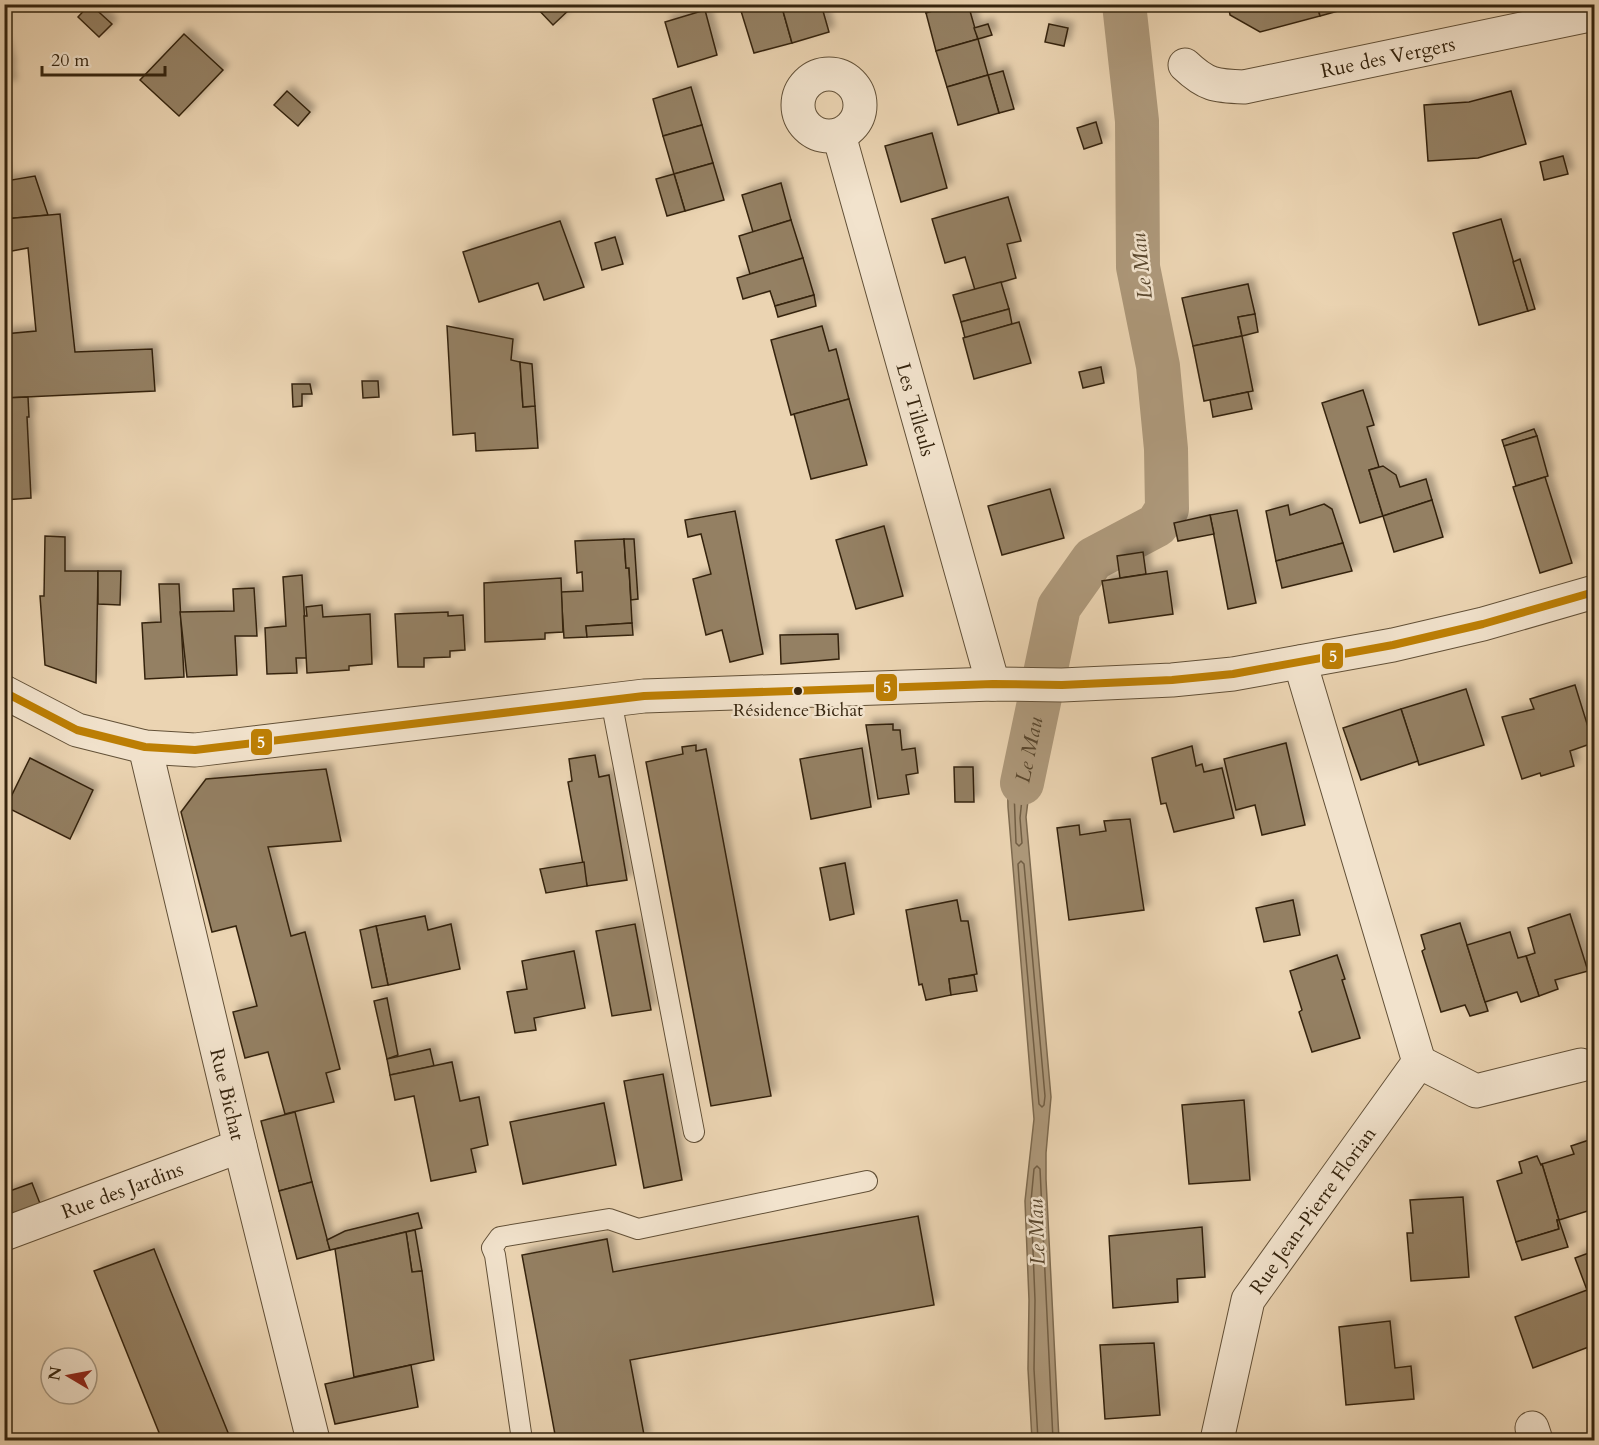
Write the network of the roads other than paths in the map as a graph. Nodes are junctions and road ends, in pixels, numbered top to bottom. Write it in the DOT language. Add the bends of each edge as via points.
graph roads {
  1 [pos="1594,14"];
  2 [pos="1185,65"];
  3 [pos="839,135"];
  4 [pos="1594,592"];
  5 [pos="1300,662"];
  6 [pos="993,684"];
  7 [pos="4,692"];
  8 [pos="611,700"];
  9 [pos="145,747"];
  10 [pos="1419,1062"];
  11 [pos="1581,1065"];
  12 [pos="694,1132"];
  13 [pos="240,1146"];
  14 [pos="867,1181"];
  15 [pos="4,1234"];
  16 [pos="313,1440"];
  17 [pos="522,1440"];
  18 [pos="1217,1440"];
  1 -- 2 [label="street, Rue des Vergers" via="1244,87 1201,80"];
  3 -- 6 [label="street, Les Tilleuls"];
  4 -- 5 [label="street" via="1483,624"];
  5 -- 6 [label="street" via="1212,676 1062,685"];
  5 -- 10 [label="street"];
  6 -- 8 [label="street"];
  7 -- 9 [label="street" via="77,730"];
  8 -- 9 [label="street" via="195,750"];
  8 -- 12 [label="lane"];
  9 -- 13 [label="street, Rue Bichat"];
  10 -- 11 [label="street" via="1476,1091"];
  10 -- 18 [label="street, Rue Jean-Pierre Florian" via="1248,1300"];
  13 -- 15 [label="street, Rue des Jardins"];
  13 -- 16 [label="street, Rue Bichat"];
  14 -- 17 [label="lane" via="638,1229 609,1219 500,1237 492,1248"];
}
